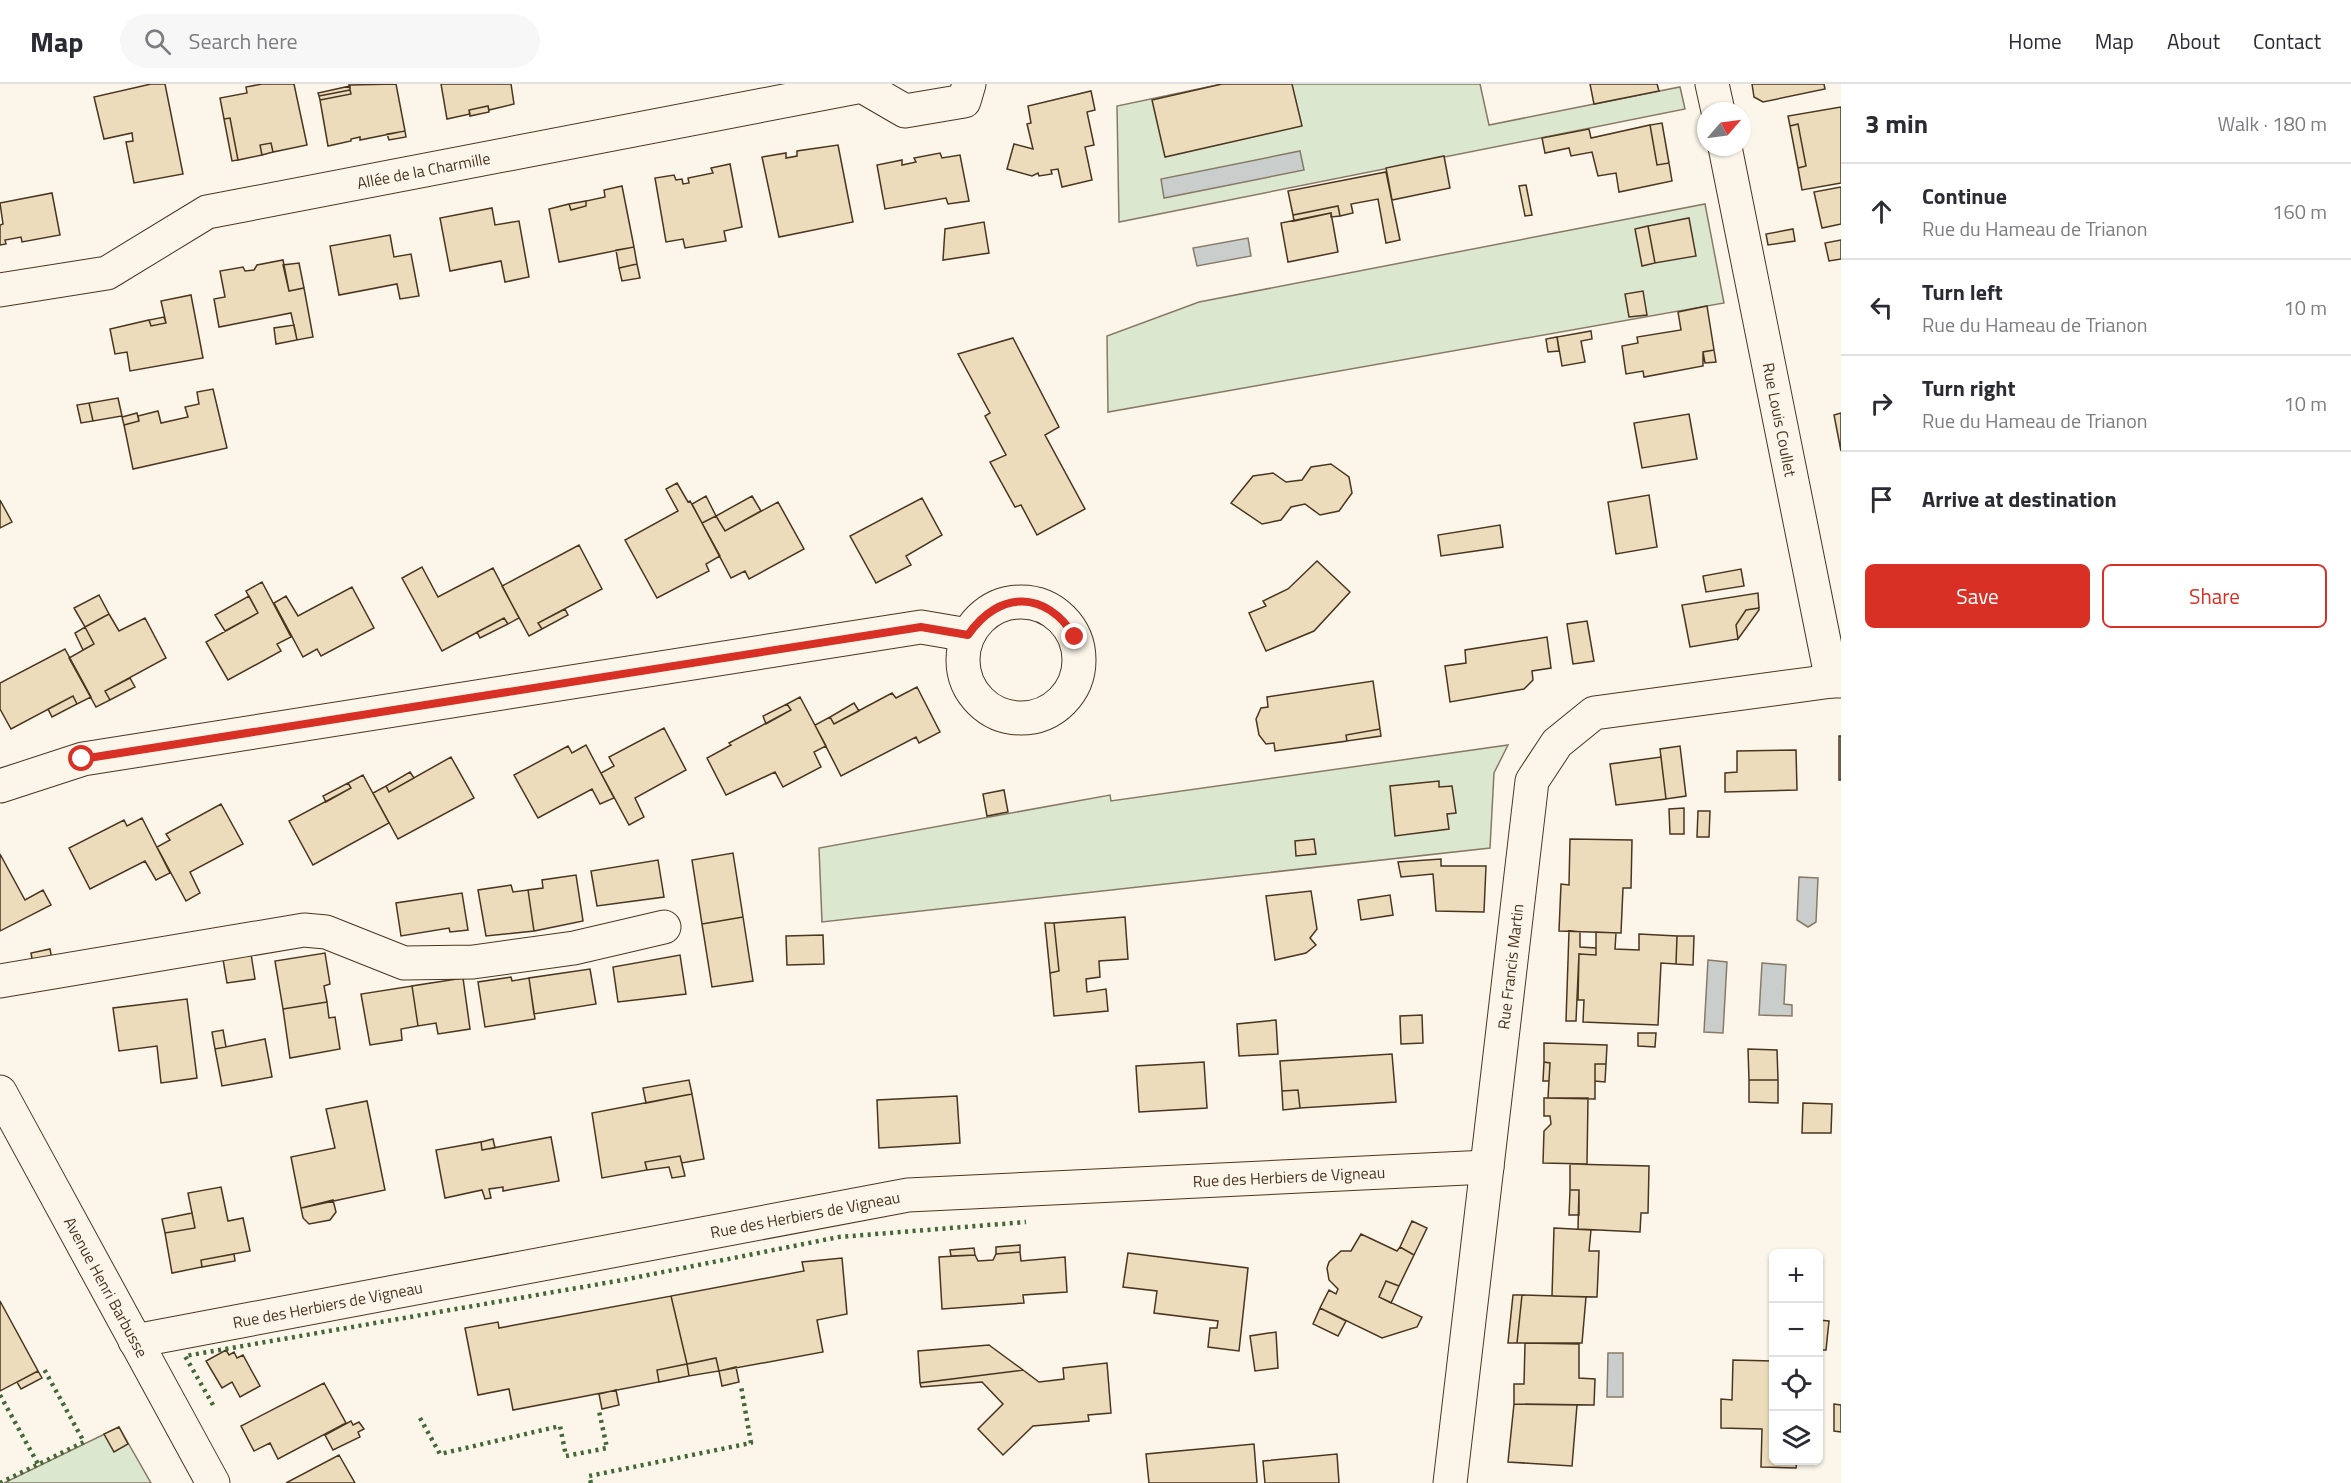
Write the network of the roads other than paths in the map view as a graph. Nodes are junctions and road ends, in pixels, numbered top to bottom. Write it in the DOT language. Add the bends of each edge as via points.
graph roads {
  1 [pos="969,84"];
  2 [pos="1712,84"];
  3 [pos="863,85"];
  4 [pos="1716,102"];
  5 [pos="1727,156"];
  6 [pos="0,290"];
  7 [pos="968,635"];
  8 [pos="1836,681"];
  9 [pos="0,786"];
  10 [pos="664,927"];
  11 [pos="0,981"];
  12 [pos="0,1092"];
  13 [pos="1486,1167"];
  14 [pos="135,1341"];
  15 [pos="213,1483"];
  16 [pos="1450,1483"];
  1 -- 3 [label="street, Allée de la Charmille" via="964,101 905,111"];
  2 -- 4 [label="street"];
  3 -- 6 [label="street, Allée de la Charmille" via="207,212 107,273"];
  5 -- 8 [label="street, Rue Louis Coullet"];
  7 -- 9 [label="street" via="921,627 82,759"];
  8 -- 13 [label="street, Rue Francis Martin" via="1594,713 1557,743 1532,781"];
  10 -- 11 [label="street" via="574,948 473,962 427,963 404,963 326,932 304,930"];
  12 -- 14 [label="street, Avenue Henri Barbusse"];
  13 -- 14 [label="street, Rue des Herbiers de Vigneau" via="908,1195"];
  13 -- 16 [label="street, Rue Francis Martin"];
  14 -- 15 [label="street, Avenue Henri Barbusse"];
}
